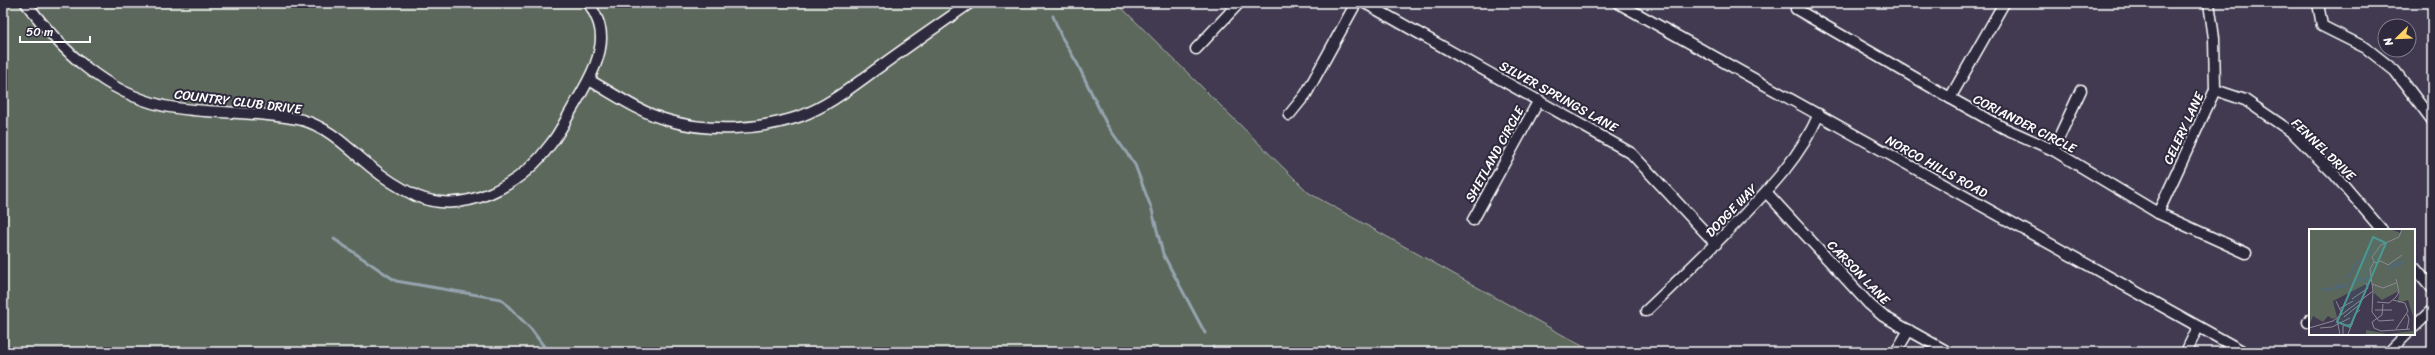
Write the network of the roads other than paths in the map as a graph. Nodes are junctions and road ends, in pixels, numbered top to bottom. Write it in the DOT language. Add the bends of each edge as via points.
graph roads {
  1 [pos="26,3"];
  2 [pos="589,3"];
  3 [pos="970,3"];
  4 [pos="1239,3"];
  5 [pos="1356,3"];
  6 [pos="1365,3"];
  7 [pos="1618,3"];
  8 [pos="2004,3"];
  9 [pos="2208,3"];
  10 [pos="2318,3"];
  11 [pos="1796,9"];
  12 [pos="1196,49"];
  13 [pos="589,80"];
  14 [pos="2081,90"];
  15 [pos="2215,90"];
  16 [pos="1950,98"];
  17 [pos="1539,100"];
  18 [pos="1289,114"];
  19 [pos="1819,114"];
  20 [pos="2432,120"];
  21 [pos="2053,150"];
  22 [pos="1766,192"];
  23 [pos="2158,213"];
  24 [pos="1472,220"];
  25 [pos="2381,229"];
  26 [pos="1716,244"];
  27 [pos="2246,253"];
  28 [pos="2415,268"];
  29 [pos="2432,288"];
  30 [pos="2432,310"];
  31 [pos="1646,311"];
  32 [pos="2198,327"];
  33 [pos="2415,327"];
  34 [pos="1909,330"];
  35 [pos="2406,335"];
  36 [pos="1896,352"];
  37 [pos="1948,352"];
  38 [pos="2186,352"];
  39 [pos="2244,352"];
  40 [pos="2389,352"];
  1 -- 13 [label="street, COUNTRY CLUB DRIVE" via="46,30 72,57 95,75 123,91 165,106 284,117 315,124 371,167 416,196 435,200 458,202 479,198 504,186 526,170 550,146"];
  2 -- 13 [label="street, COUNTRY CLUB DRIVE" via="600,25 600,41"];
  3 -- 13 [label="street" via="833,100 802,116 774,123 737,128 694,126 667,120 647,113"];
  4 -- 12 [label="street"];
  5 -- 18 [label="street" via="1306,94"];
  6 -- 17 [label="street, SILVER SPRINGS LANE"];
  7 -- 19 [label="street, NORCO HILLS ROAD"];
  8 -- 16 [label="street"];
  9 -- 15 [label="street, CELERY LANE" via="2214,38"];
  10 -- 20 [label="street" via="2322,26 2366,48 2395,72"];
  11 -- 16 [label="street, CORIANDER CIRCLE"];
  14 -- 21 [label="street"];
  15 -- 23 [label="street, CELERY LANE"];
  15 -- 25 [label="street, FENNEL DRIVE" via="2245,100 2293,133 2335,175"];
  16 -- 21 [label="street, CORIANDER CIRCLE" via="2004,128"];
  17 -- 24 [label="street, SHETLAND CIRCLE"];
  17 -- 26 [label="street, SILVER SPRINGS LANE" via="1631,152"];
  19 -- 22 [label="street, DODGE WAY" via="1796,156"];
  19 -- 32 [label="street, NORCO HILLS ROAD"];
  21 -- 23 [label="street, CORIANDER CIRCLE"];
  22 -- 26 [label="street, DODGE WAY"];
  22 -- 34 [label="street, CARSON LANE" via="1869,304 1883,316"];
  23 -- 27 [label="street, CORIANDER CIRCLE"];
  26 -- 31 [label="street, DODGE WAY"];
  28 -- 29 [label="street"];
  30 -- 33 [label="street"];
  32 -- 38 [label="street"];
  32 -- 39 [label="street, NORCO HILLS ROAD"];
  34 -- 36 [label="street"];
  34 -- 37 [label="street, CARSON LANE"];
  35 -- 40 [label="street"];
}
